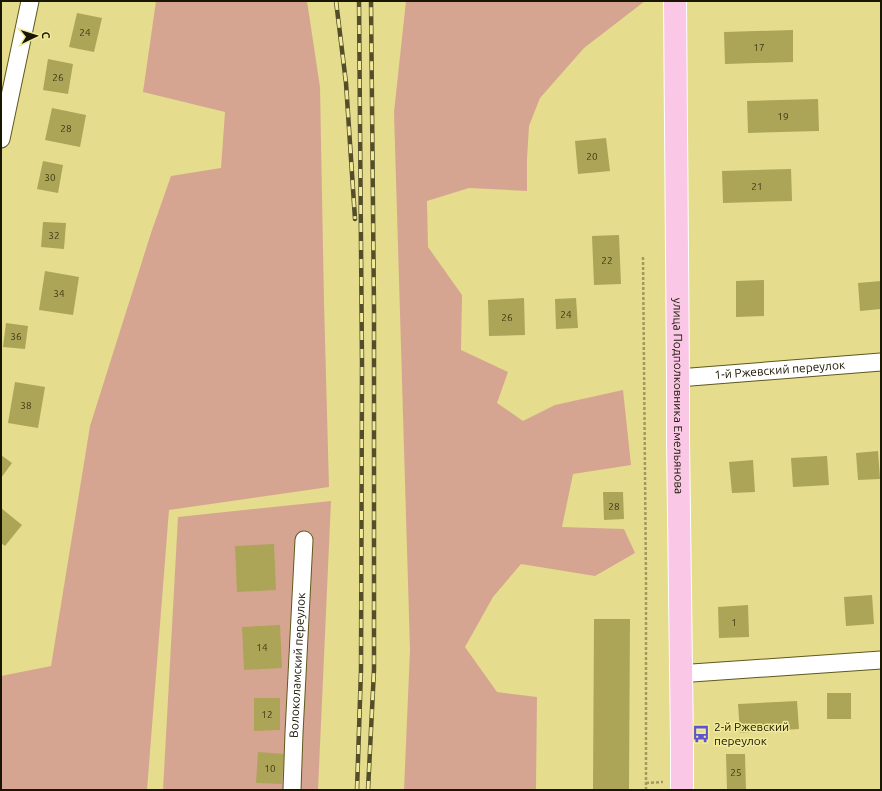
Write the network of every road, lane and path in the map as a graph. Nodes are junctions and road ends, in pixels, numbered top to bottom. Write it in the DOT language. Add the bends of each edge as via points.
graph roads {
  1 [pos="30,1"];
  2 [pos="675,1"];
  3 [pos="1,139"];
  4 [pos="643,257"];
  5 [pos="881,362"];
  6 [pos="678,378"];
  7 [pos="304,540"];
  8 [pos="881,660"];
  9 [pos="680,672"];
  10 [pos="292,790"];
  11 [pos="646,790"];
  12 [pos="682,790"];
  1 -- 3 [label="street"];
  2 -- 6 [label="main road, улица Подполковника Емельянова"];
  4 -- 11 [label="path"];
  5 -- 6 [label="street, 1-й Ржевский переулок"];
  6 -- 9 [label="main road, улица Подполковника Емельянова"];
  7 -- 10 [label="street, Волоколамский переулок"];
  8 -- 9 [label="street"];
  9 -- 12 [label="main road, улица Подполковника Емельянова"];
}
